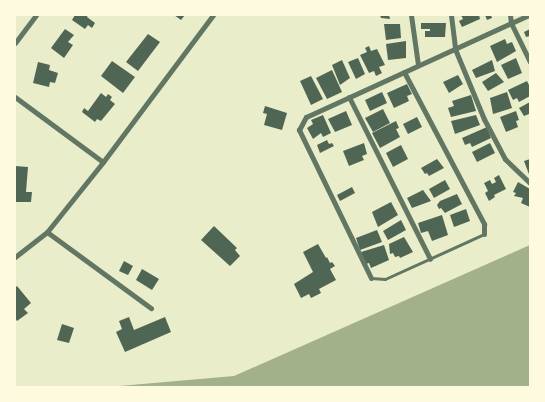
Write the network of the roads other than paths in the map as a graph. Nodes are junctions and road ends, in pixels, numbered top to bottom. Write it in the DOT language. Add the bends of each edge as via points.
graph roads {
  1 [pos="36,15"];
  2 [pos="212,15"];
  3 [pos="411,15"];
  4 [pos="451,15"];
  5 [pos="510,15"];
  6 [pos="529,15"];
  7 [pos="511,23"];
  8 [pos="15,43"];
  9 [pos="454,49"];
  10 [pos="530,62"];
  11 [pos="418,65"];
  12 [pos="404,72"];
  13 [pos="15,97"];
  14 [pos="349,97"];
  15 [pos="103,162"];
  16 [pos="530,183"];
  17 [pos="47,232"];
  18 [pos="484,234"];
  19 [pos="15,257"];
  20 [pos="430,259"];
  21 [pos="371,278"];
  22 [pos="151,308"];
  1 -- 8 [label="street"];
  2 -- 15 [label="street"];
  3 -- 11 [label="street"];
  4 -- 9 [label="street"];
  5 -- 7 [label="street"];
  6 -- 7 [label="street"];
  7 -- 9 [label="street"];
  7 -- 10 [label="street"];
  9 -- 11 [label="street"];
  9 -- 16 [label="street" via="505,159"];
  11 -- 12 [label="street"];
  12 -- 14 [label="street"];
  12 -- 18 [label="street" via="484,224"];
  13 -- 15 [label="street"];
  14 -- 20 [label="street"];
  14 -- 21 [label="street" via="306,117 298,130"];
  15 -- 17 [label="street"];
  17 -- 19 [label="street"];
  17 -- 22 [label="street"];
  18 -- 20 [label="lane"];
  20 -- 21 [label="lane" via="386,279"];
}
